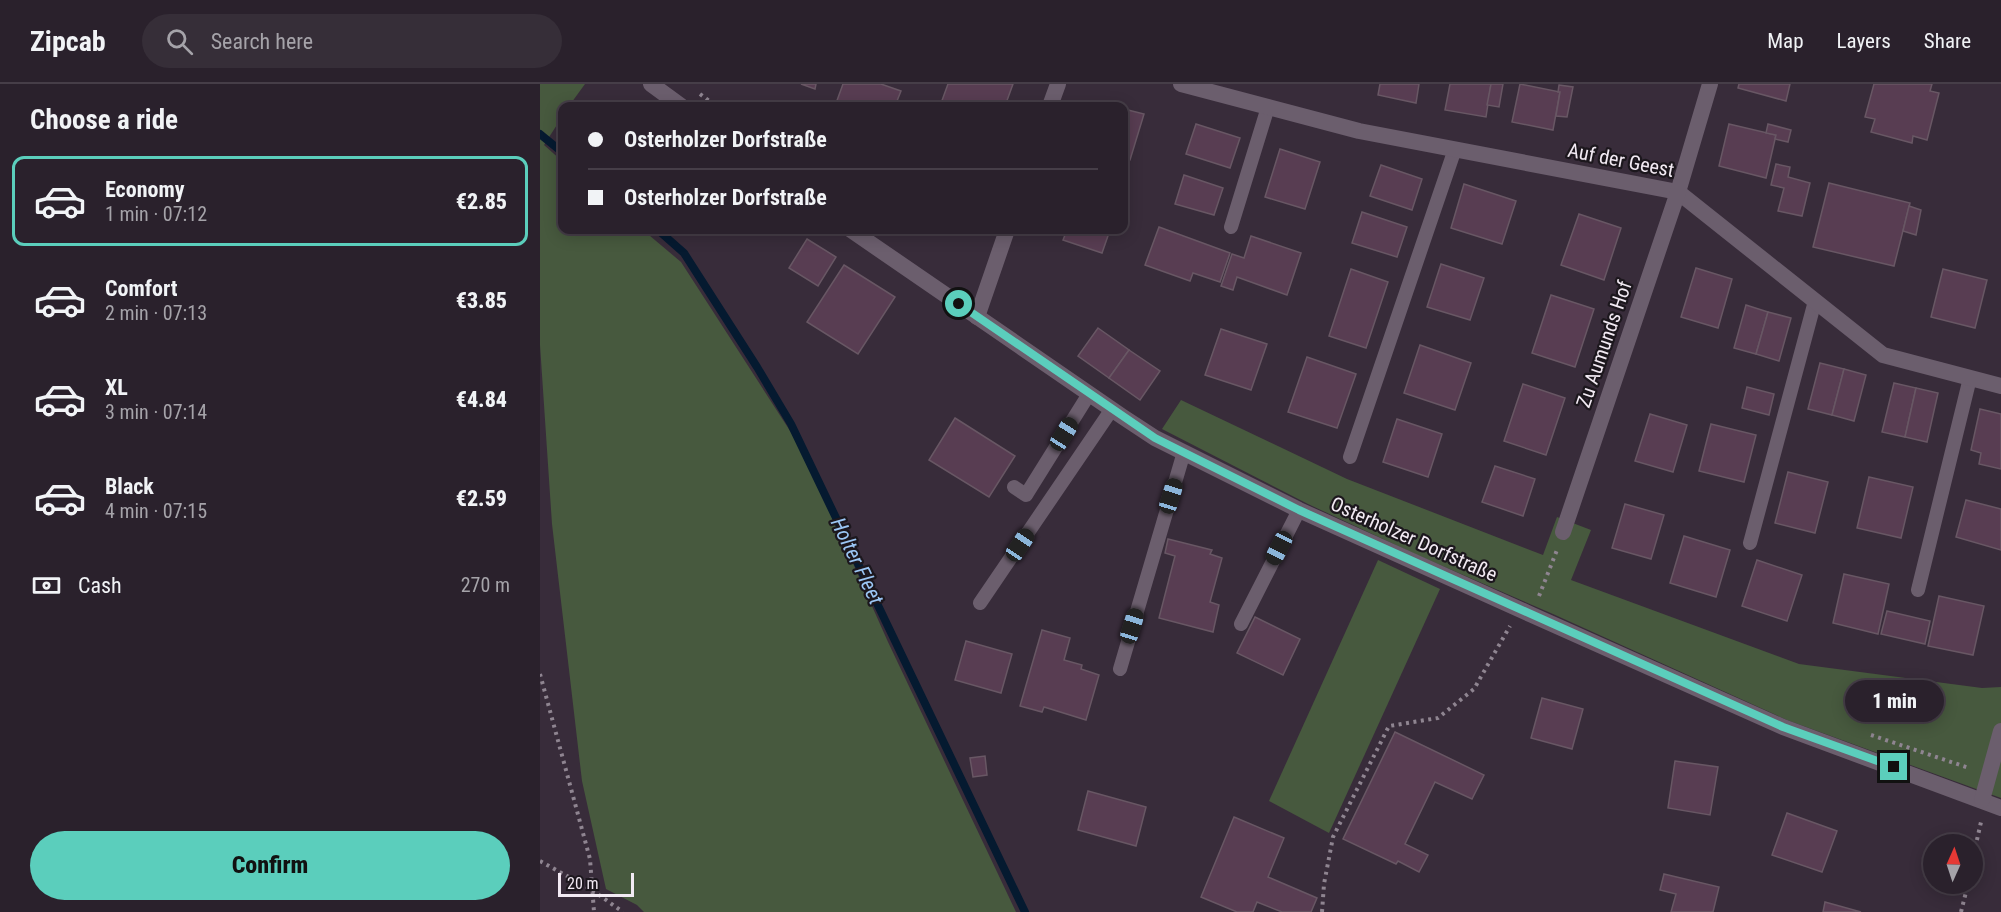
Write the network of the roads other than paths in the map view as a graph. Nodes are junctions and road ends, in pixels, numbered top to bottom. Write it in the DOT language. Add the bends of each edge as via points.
graph roads {
  1 [pos="651,84"];
  2 [pos="1058,84"];
  3 [pos="1181,84"];
  4 [pos="1710,84"];
  5 [pos="676,102"];
  6 [pos="1051,102"];
  7 [pos="1268,107"];
  8 [pos="1455,149"];
  9 [pos="1677,192"];
  10 [pos="1231,227"];
  11 [pos="857,234"];
  12 [pos="1006,234"];
  13 [pos="1815,301"];
  14 [pos="977,317"];
  15 [pos="1970,378"];
  16 [pos="2001,386"];
  17 [pos="1089,394"];
  18 [pos="1112,409"];
  19 [pos="1184,452"];
  20 [pos="1350,457"];
  21 [pos="1014,487"];
  22 [pos="1299,510"];
  23 [pos="1563,532"];
  24 [pos="1750,543"];
  25 [pos="1918,590"];
  26 [pos="980,603"];
  27 [pos="1241,624"];
  28 [pos="1120,669"];
  29 [pos="2001,731"];
  30 [pos="1990,803"];
  1 -- 5 [label="street"];
  2 -- 6 [label="street"];
  3 -- 7 [label="street, Auf der Geest"];
  4 -- 9 [label="street, Zu Aumunds Hof"];
  7 -- 8 [label="street, Auf der Geest" via="1359,131"];
  7 -- 10 [label="lane"];
  8 -- 9 [label="street, Auf der Geest"];
  8 -- 20 [label="lane"];
  9 -- 13 [label="street, Auf der Geest"];
  9 -- 23 [label="street, Zu Aumunds Hof"];
  11 -- 14 [label="street, Osterholzer Dorfstraße"];
  12 -- 14 [label="street"];
  13 -- 15 [label="street, Auf der Geest" via="1883,355"];
  13 -- 24 [label="lane"];
  14 -- 17 [label="street, Osterholzer Dorfstraße"];
  15 -- 16 [label="street, Auf der Geest"];
  15 -- 25 [label="lane"];
  17 -- 18 [label="street, Osterholzer Dorfstraße"];
  17 -- 21 [label="lane" via="1026,495"];
  18 -- 19 [label="street, Osterholzer Dorfstraße"];
  18 -- 26 [label="lane"];
  19 -- 22 [label="street, Osterholzer Dorfstraße"];
  19 -- 28 [label="lane"];
  22 -- 27 [label="lane"];
  22 -- 30 [label="street, Osterholzer Dorfstraße" via="1783,727"];
  29 -- 30 [label="street"];
}
